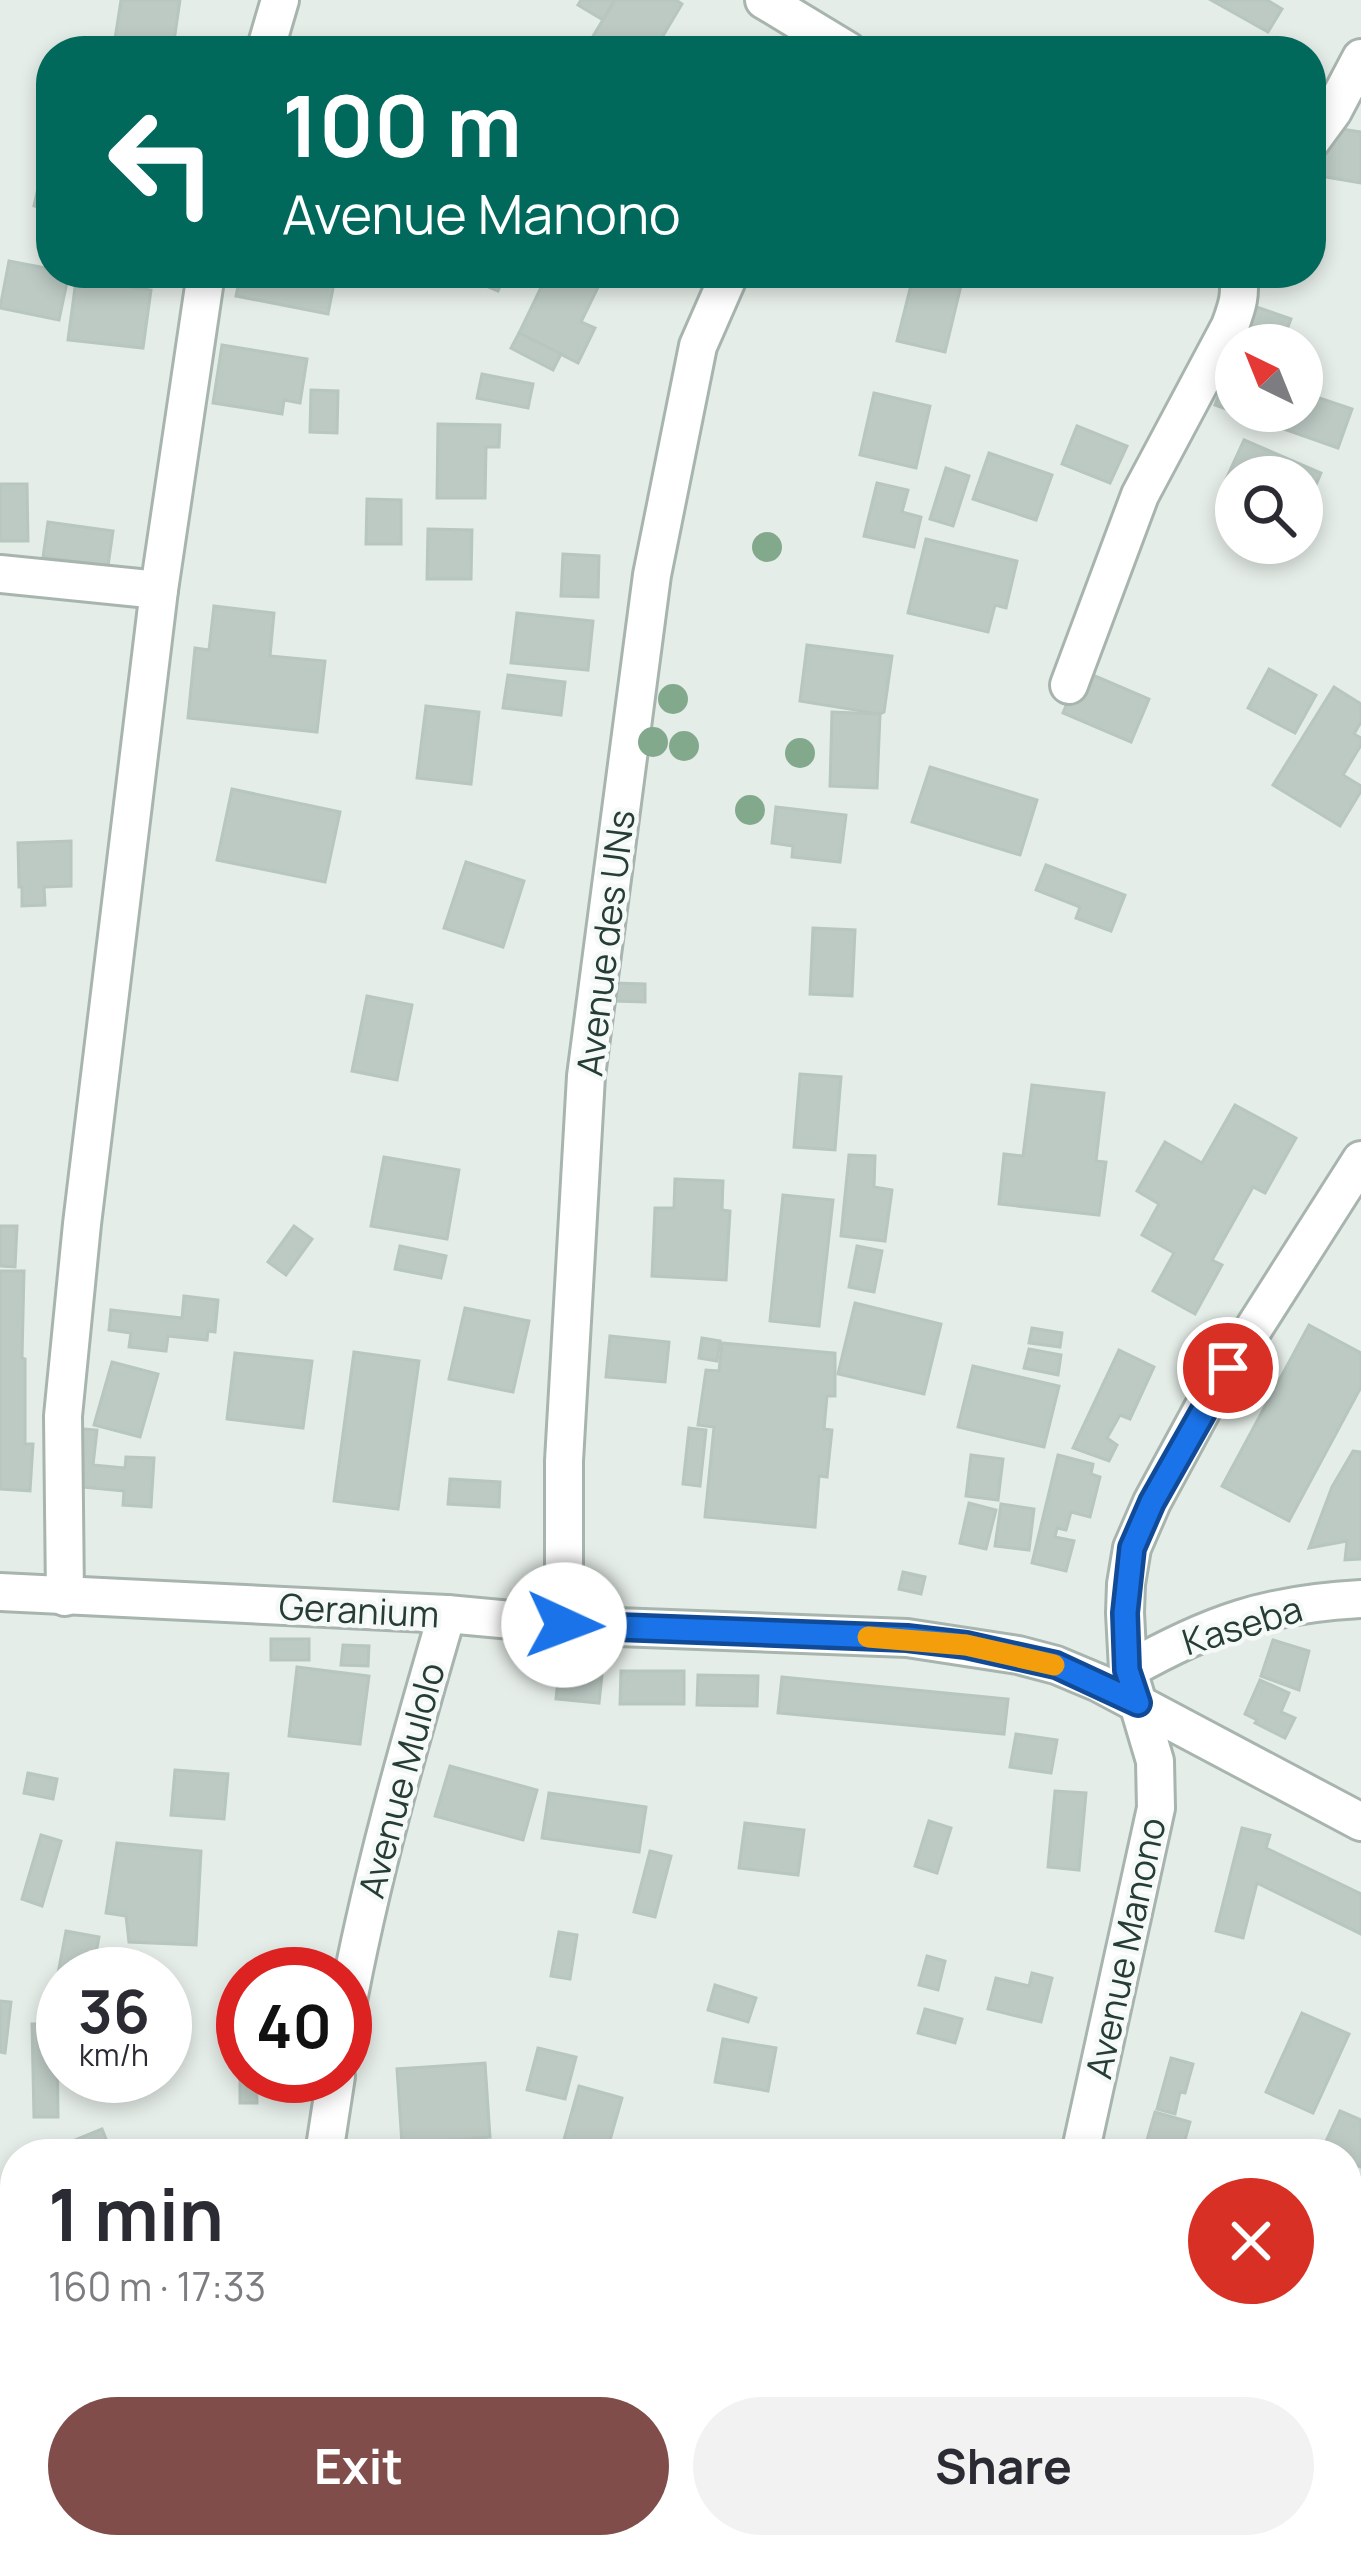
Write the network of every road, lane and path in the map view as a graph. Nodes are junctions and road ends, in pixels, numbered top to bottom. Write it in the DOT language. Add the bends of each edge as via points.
graph roads {
  1 [pos="280,0"];
  2 [pos="764,0"];
  3 [pos="270,36"];
  4 [pos="823,36"];
  5 [pos="1361,58"];
  6 [pos="1326,122"];
  7 [pos="204,288"];
  8 [pos="723,288"];
  9 [pos="1240,288"];
  10 [pos="0,574"];
  11 [pos="159,590"];
  12 [pos="1069,685"];
  13 [pos="1361,1160"];
  14 [pos="0,1592"];
  15 [pos="64,1597"];
  16 [pos="1361,1599"];
  17 [pos="447,1614"];
  18 [pos="564,1625"];
  19 [pos="1133,1687"];
  20 [pos="1361,1822"];
  21 [pos="357,1947"];
  22 [pos="332,2103"];
  23 [pos="326,2139"];
  24 [pos="1083,2139"];
  1 -- 3 [label="street"];
  2 -- 4 [label="street"];
  5 -- 6 [label="street"];
  7 -- 11 [label="street"];
  8 -- 18 [label="street, Avenue des UNs" via="698,346 652,575 586,1076 564,1460"];
  9 -- 12 [label="street" via="1230,326 1140,495"];
  10 -- 11 [label="street"];
  11 -- 15 [label="street" via="63,1416"];
  13 -- 19 [label="street, Avenue Manono" via="1203,1408 1132,1548 1126,1584"];
  14 -- 15 [label="street, Geranium"];
  15 -- 17 [label="street, Geranium"];
  16 -- 19 [label="street, Kaseba" via="1261,1612 1181,1640"];
  17 -- 18 [label="street, Geranium"];
  17 -- 21 [label="street, Avenue Mulolo"];
  18 -- 19 [label="street, Geranium" via="907,1638"];
  19 -- 20 [label="street, Geranium"];
  19 -- 24 [label="street, Avenue Manono" via="1155,1761 1156,1808"];
  22 -- 23 [label="street"];
}
